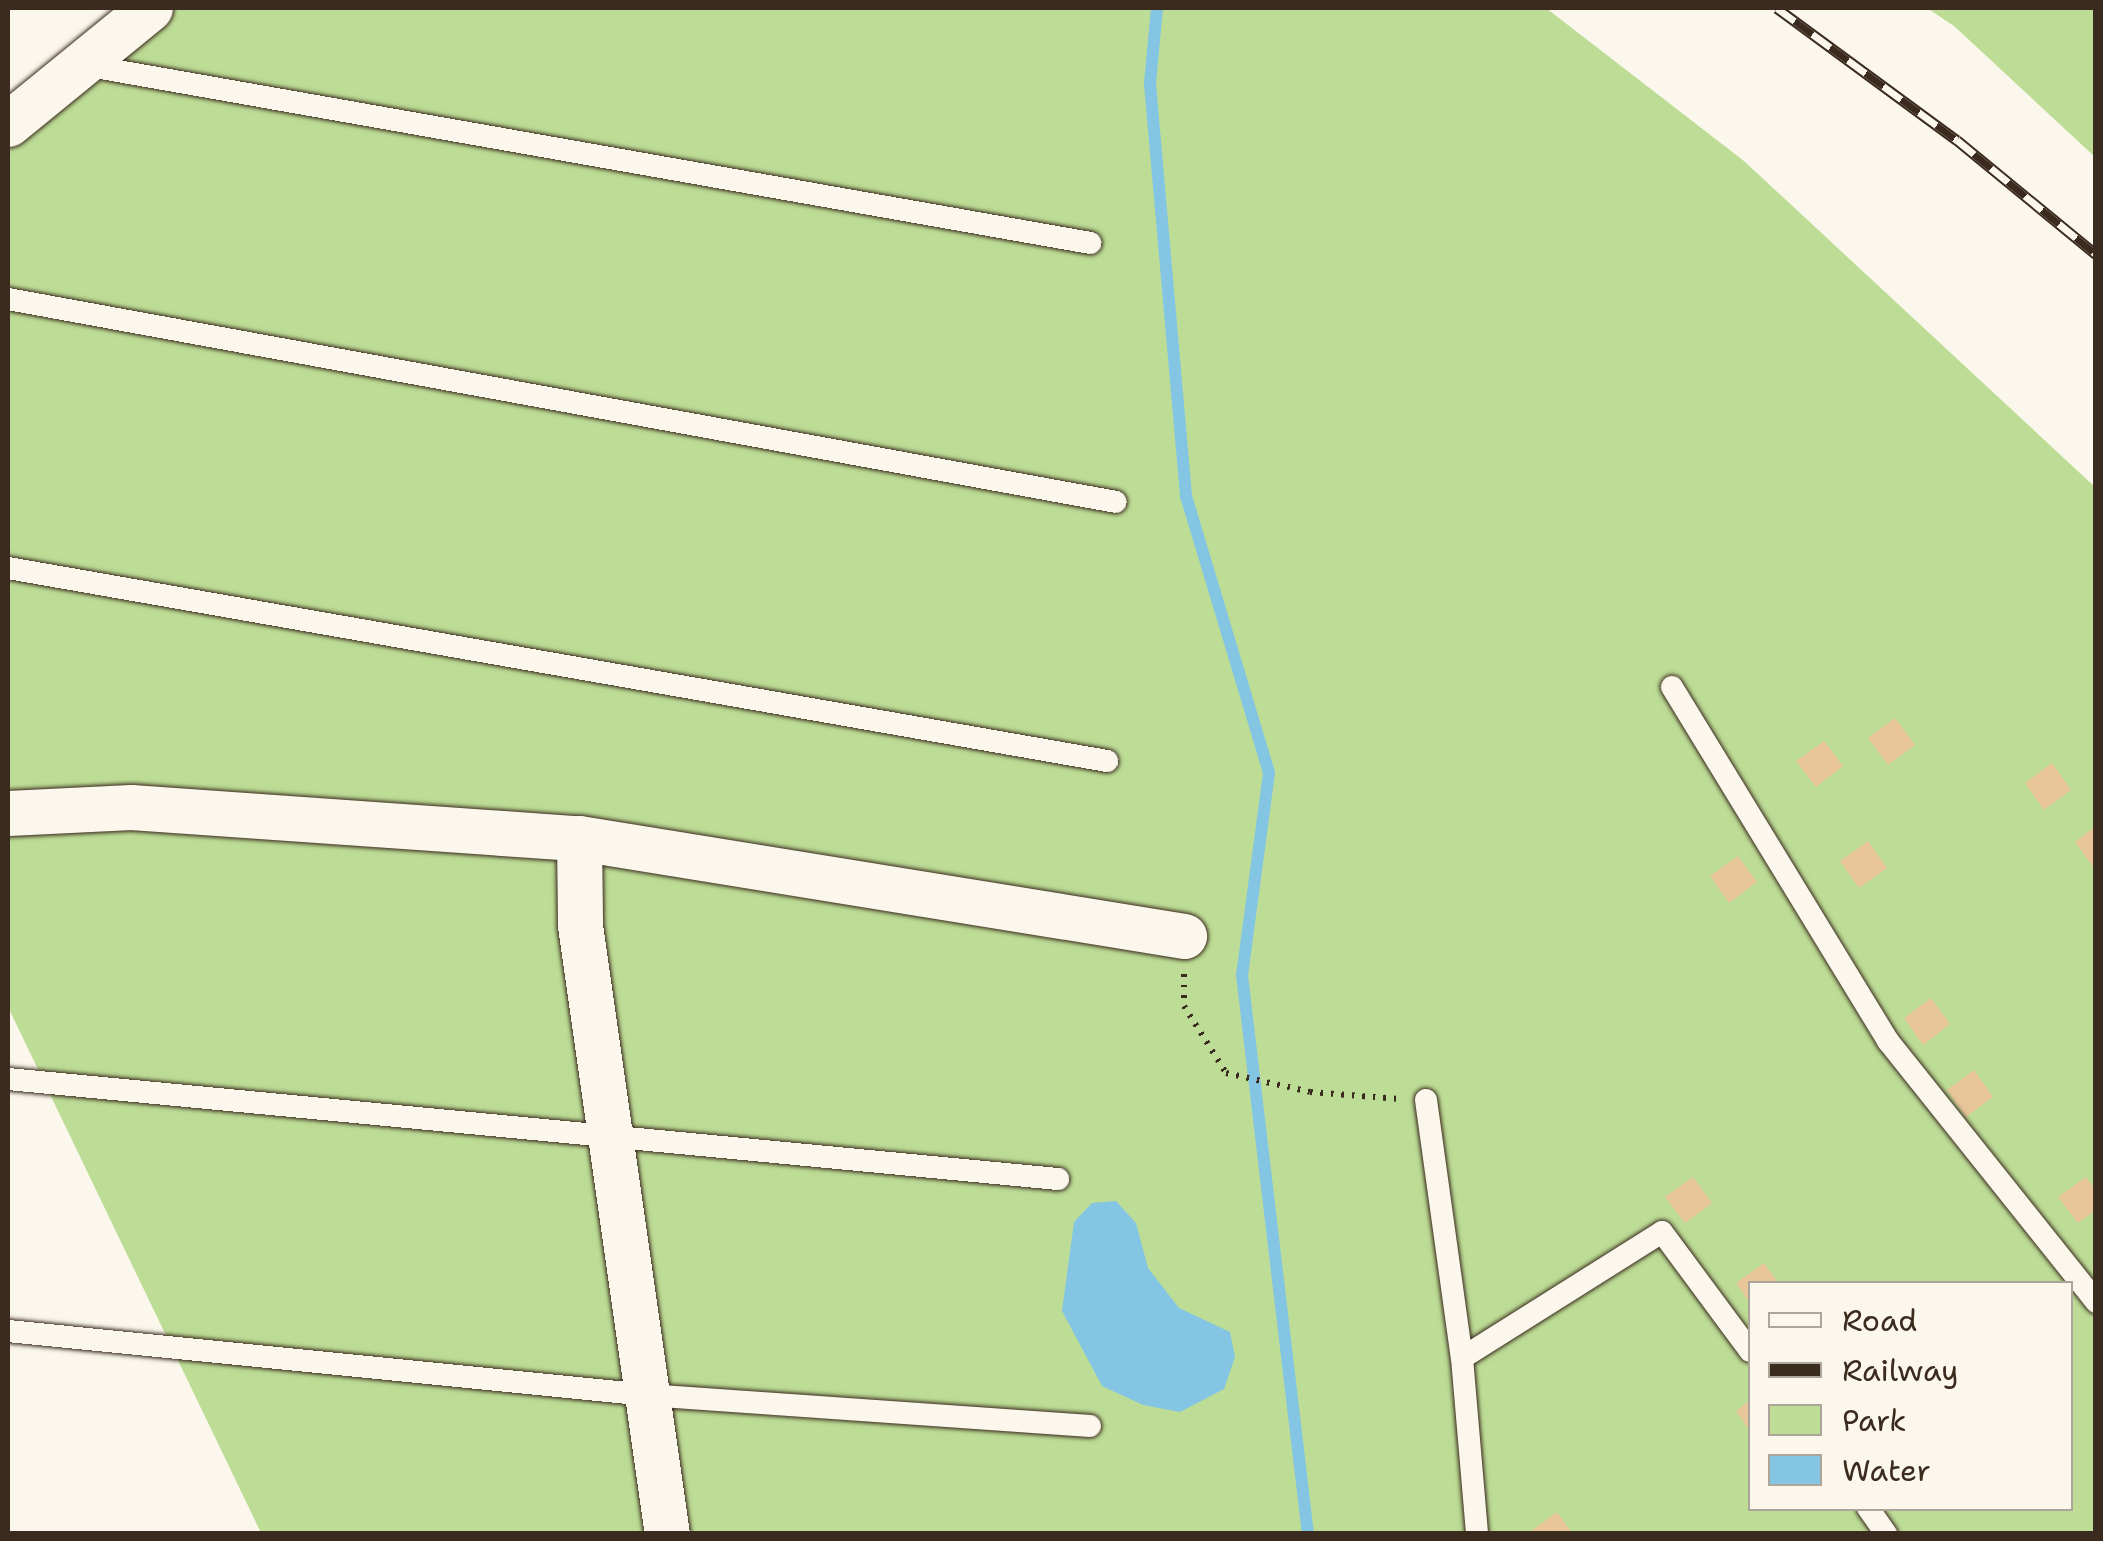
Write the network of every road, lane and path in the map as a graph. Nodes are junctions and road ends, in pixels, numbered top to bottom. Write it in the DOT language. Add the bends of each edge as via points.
graph roads {
  1 [pos="150,8"];
  2 [pos="80,64"];
  3 [pos="8,124"];
  4 [pos="1090,243"];
  5 [pos="8,299"];
  6 [pos="1116,502"];
  7 [pos="8,568"];
  8 [pos="1672,687"];
  9 [pos="1108,761"];
  10 [pos="8,813"];
  11 [pos="578,838"];
  12 [pos="1184,936"];
  13 [pos="8,1079"];
  14 [pos="1426,1100"];
  15 [pos="610,1138"];
  16 [pos="1058,1179"];
  17 [pos="2096,1302"];
  18 [pos="8,1331"];
  19 [pos="1748,1348"];
  20 [pos="1462,1358"];
  21 [pos="647,1395"];
  22 [pos="1090,1426"];
  23 [pos="1870,1511"];
  24 [pos="667,1534"];
  25 [pos="1477,1534"];
  26 [pos="1886,1534"];
  1 -- 2 [label="street"];
  2 -- 3 [label="street"];
  2 -- 4 [label="lane"];
  5 -- 6 [label="lane"];
  7 -- 9 [label="lane"];
  8 -- 17 [label="lane" via="1888,1041"];
  10 -- 11 [label="street" via="131,808"];
  11 -- 12 [label="street"];
  11 -- 15 [label="street" via="580,925"];
  12 -- 14 [label="path" via="1184,1006 1226,1073 1310,1092"];
  13 -- 15 [label="lane"];
  14 -- 20 [label="lane"];
  15 -- 16 [label="lane"];
  15 -- 21 [label="street"];
  18 -- 21 [label="lane"];
  19 -- 20 [label="lane" via="1662,1232"];
  20 -- 25 [label="lane"];
  21 -- 22 [label="lane"];
  21 -- 24 [label="street"];
  23 -- 26 [label="lane"];
}
